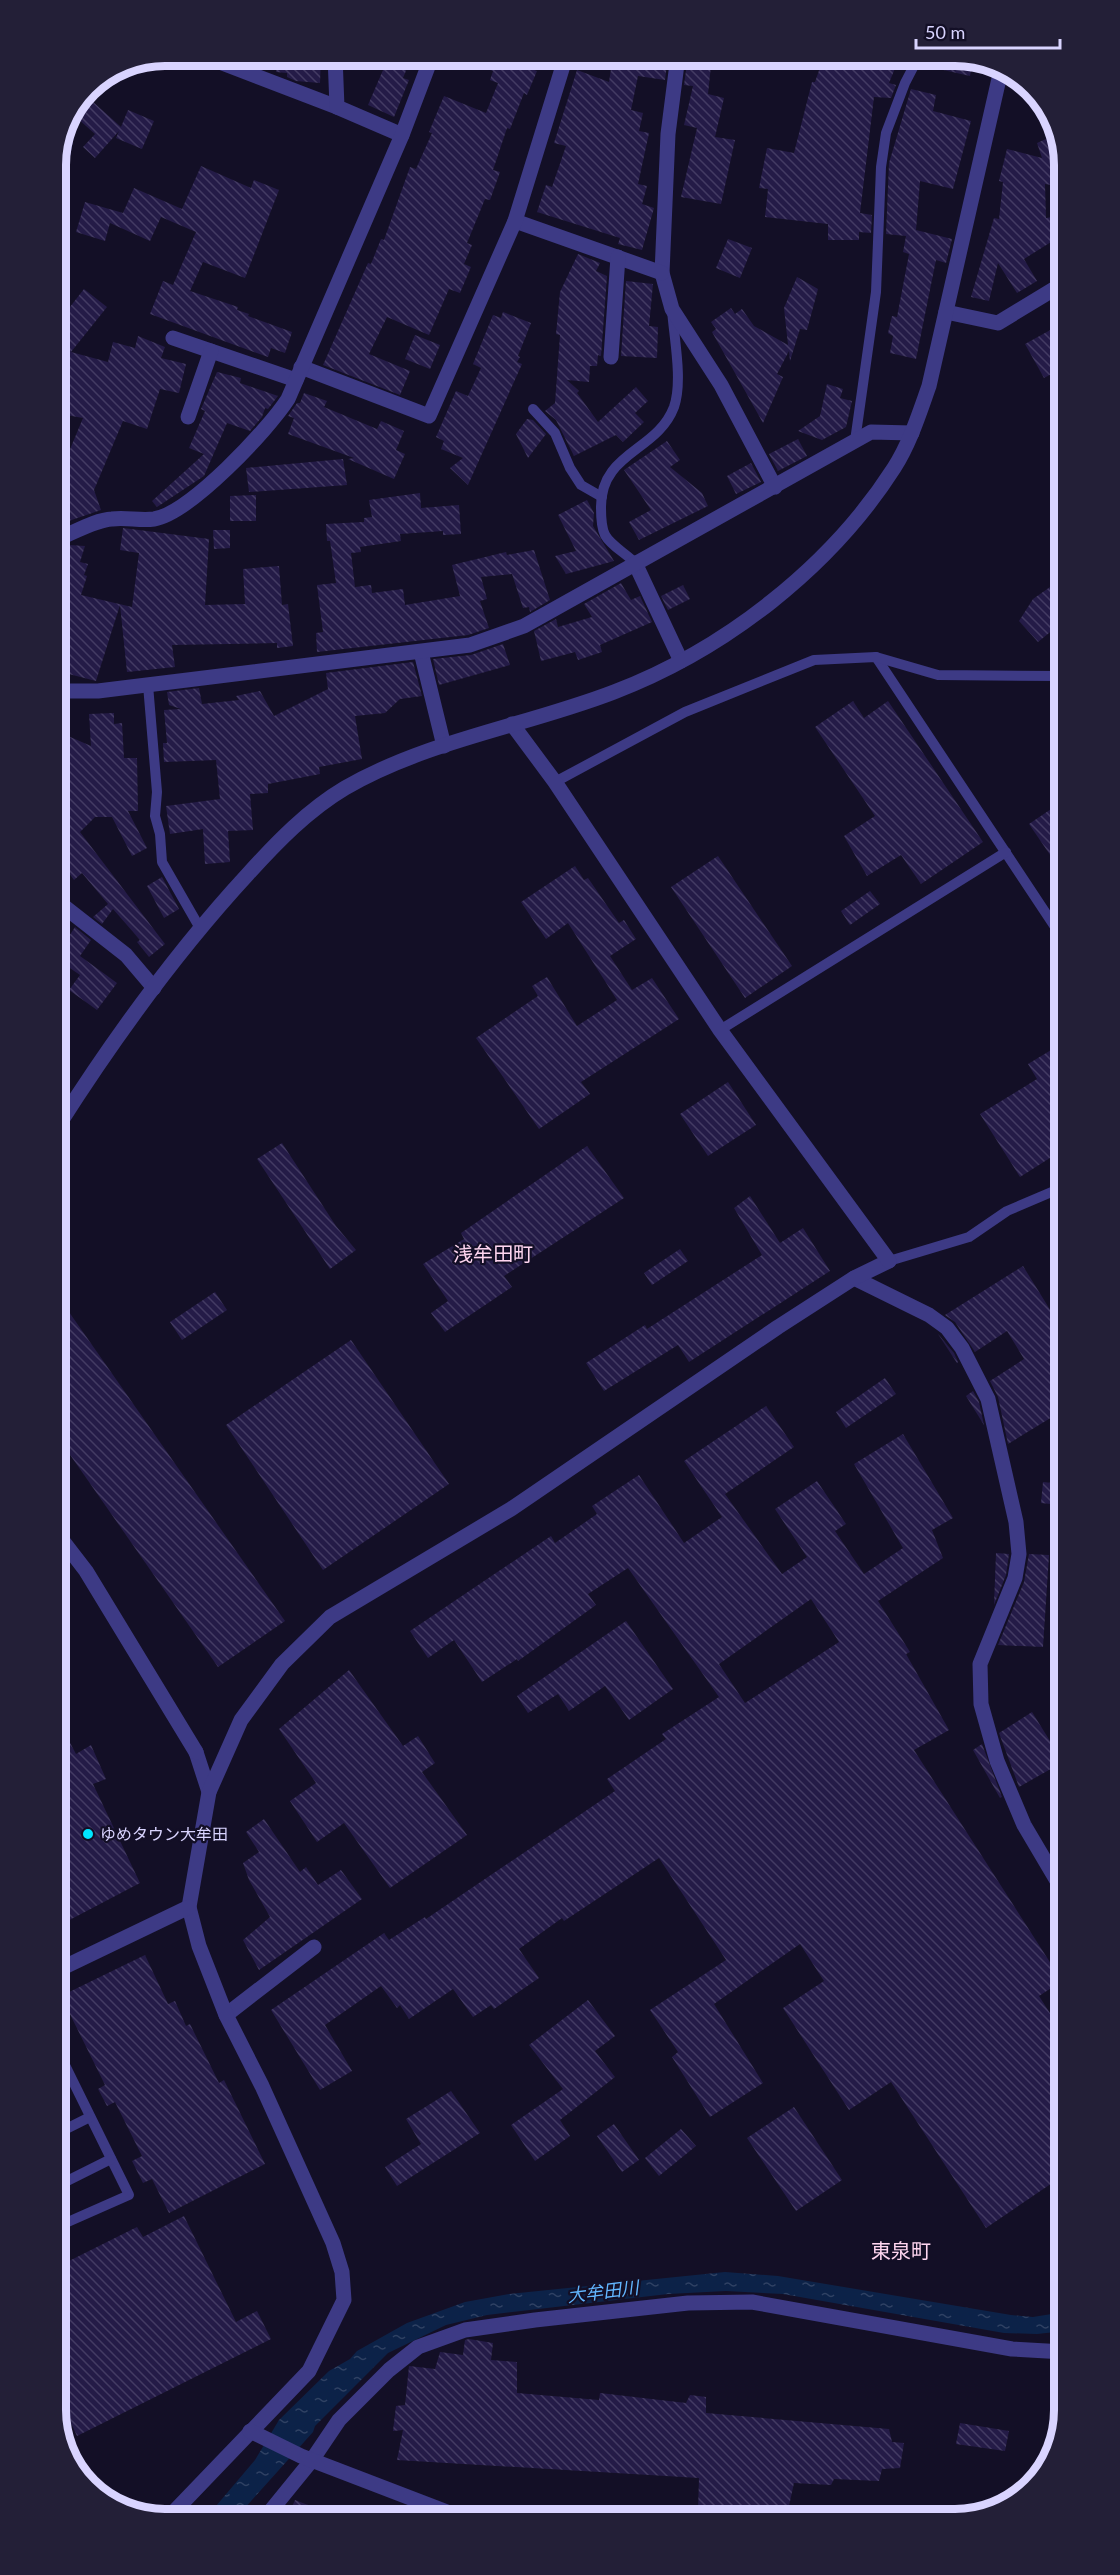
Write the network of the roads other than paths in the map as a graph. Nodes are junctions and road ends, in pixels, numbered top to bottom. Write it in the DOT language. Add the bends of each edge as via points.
graph roads {
  1 [pos="230,66"];
  2 [pos="335,66"];
  3 [pos="428,66"];
  4 [pos="563,66"];
  5 [pos="677,66"];
  6 [pos="914,66"];
  7 [pos="999,77"];
  8 [pos="337,107"];
  9 [pos="402,135"];
  10 [pos="515,221"];
  11 [pos="618,257"];
  12 [pos="662,273"];
  13 [pos="1054,289"];
  14 [pos="672,309"];
  15 [pos="946,312"];
  16 [pos="174,338"];
  17 [pos="211,351"];
  18 [pos="611,357"];
  19 [pos="299,373"];
  20 [pos="532,409"];
  21 [pos="188,417"];
  22 [pos="912,433"];
  23 [pos="855,441"];
  24 [pos="775,487"];
  25 [pos="602,497"];
  26 [pos="66,536"];
  27 [pos="635,563"];
  28 [pos="421,652"];
  29 [pos="876,657"];
  30 [pos="681,661"];
  31 [pos="1054,676"];
  32 [pos="148,685"];
  33 [pos="66,691"];
  34 [pos="512,724"];
  35 [pos="444,746"];
  36 [pos="555,782"];
  37 [pos="1006,852"];
  38 [pos="66,908"];
  39 [pos="197,923"];
  40 [pos="1054,925"];
  41 [pos="154,988"];
  42 [pos="720,1030"];
  43 [pos="66,1113"];
  44 [pos="1054,1191"];
  45 [pos="889,1261"];
  46 [pos="854,1278"];
  47 [pos="66,1545"];
  48 [pos="209,1792"];
  49 [pos="1054,1876"];
  50 [pos="189,1907"];
  51 [pos="314,1947"];
  52 [pos="66,1966"];
  53 [pos="226,2015"];
  54 [pos="66,2079"];
  55 [pos="90,2116"];
  56 [pos="66,2129"];
  57 [pos="111,2159"];
  58 [pos="66,2182"];
  59 [pos="66,2223"];
  60 [pos="1054,2351"];
  61 [pos="254,2433"];
  62 [pos="306,2458"];
  63 [pos="177,2509"];
  64 [pos="270,2509"];
  65 [pos="439,2509"];
  1 -- 8 [label="street"];
  2 -- 8 [label="street"];
  3 -- 9 [label="street"];
  4 -- 10 [label="street"];
  5 -- 12 [label="street" via="668,134"];
  6 -- 23 [label="lane" via="886,133 876,292"];
  7 -- 15 [label="street"];
  8 -- 9 [label="street"];
  9 -- 19 [label="street"];
  10 -- 11 [label="street"];
  10 -- 19 [label="street" via="429,416"];
  11 -- 12 [label="street"];
  11 -- 18 [label="street"];
  12 -- 14 [label="street"];
  13 -- 15 [label="street" via="998,323"];
  14 -- 24 [label="street" via="721,386"];
  14 -- 25 [label="lane" via="678,386 674,407 664,424 612,470 603,483"];
  15 -- 22 [label="street" via="929,386"];
  16 -- 17 [label="street"];
  17 -- 19 [label="street"];
  17 -- 21 [label="street"];
  19 -- 26 [label="street" via="275,419 176,511 154,519 111,519"];
  20 -- 25 [label="lane" via="555,433 581,485"];
  22 -- 23 [label="street" via="871,432"];
  22 -- 30 [label="street" via="895,467 860,515 817,559 780,593 713,643"];
  23 -- 24 [label="street"];
  24 -- 27 [label="street"];
  25 -- 27 [label="lane" via="605,536"];
  27 -- 28 [label="street" via="524,626 470,645"];
  27 -- 30 [label="street"];
  28 -- 32 [label="street"];
  28 -- 35 [label="street"];
  29 -- 31 [label="lane" via="938,675"];
  29 -- 36 [label="lane" via="814,660 685,712"];
  29 -- 37 [label="lane"];
  30 -- 34 [label="street" via="613,692"];
  32 -- 33 [label="street"];
  32 -- 39 [label="lane" via="157,792 155,816 162,862"];
  34 -- 35 [label="street"];
  34 -- 36 [label="street"];
  35 -- 41 [label="street" via="381,770 309,813 219,905"];
  36 -- 42 [label="street"];
  37 -- 40 [label="lane"];
  37 -- 42 [label="lane"];
  38 -- 41 [label="street" via="126,955"];
  41 -- 43 [label="street"];
  42 -- 45 [label="street"];
  44 -- 45 [label="lane" via="1008,1211 969,1237"];
  45 -- 46 [label="street"];
  46 -- 48 [label="street" via="512,1509 330,1617 282,1664 241,1720"];
  46 -- 49 [label="street" via="929,1315 946,1328 962,1348 988,1399 1017,1522 1019,1554 1015,1578 980,1664 981,1704 997,1761 1024,1825"];
  47 -- 48 [label="street" via="86,1571 196,1752"];
  48 -- 50 [label="street"];
  50 -- 52 [label="street"];
  50 -- 53 [label="street" via="199,1946"];
  51 -- 53 [label="street"];
  53 -- 61 [label="street" via="333,2243 342,2272 344,2300 309,2371"];
  54 -- 55 [label="lane"];
  55 -- 56 [label="lane"];
  55 -- 57 [label="lane"];
  57 -- 58 [label="lane"];
  57 -- 59 [label="lane" via="129,2195"];
  60 -- 62 [label="street" via="1012,2349 752,2302 688,2303 535,2320 465,2330 418,2348 389,2370"];
  61 -- 62 [label="street"];
  61 -- 63 [label="street"];
  62 -- 64 [label="street"];
  62 -- 65 [label="street"];
}
